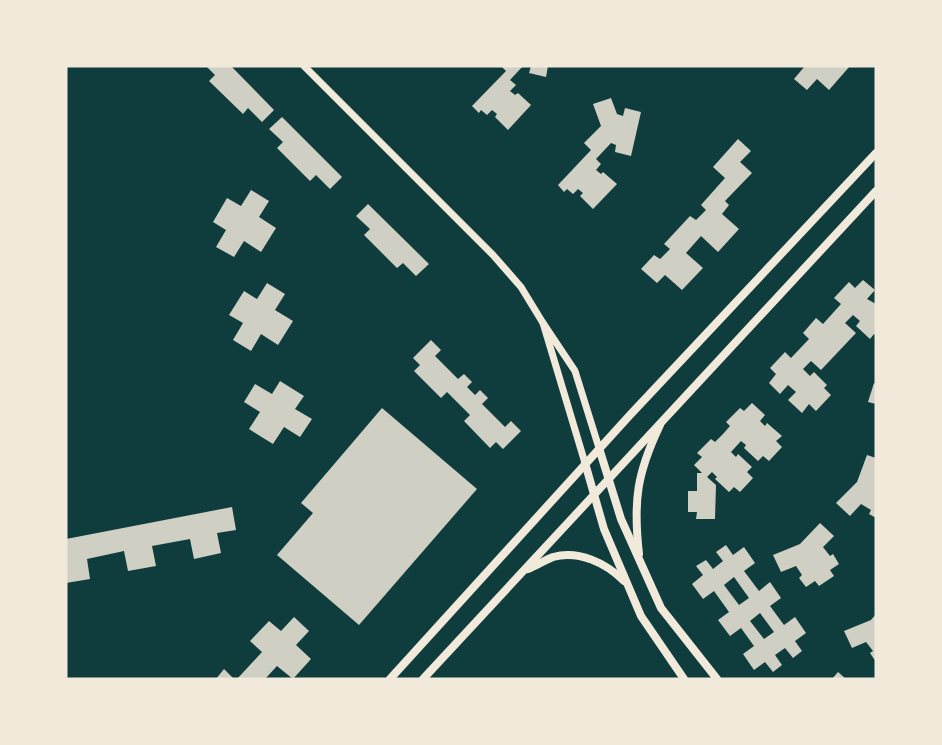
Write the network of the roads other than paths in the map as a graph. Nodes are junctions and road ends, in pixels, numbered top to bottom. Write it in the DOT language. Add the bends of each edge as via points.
graph roads {
  1 [pos="304,66"];
  2 [pos="876,153"];
  3 [pos="876,191"];
  4 [pos="543,323"];
  5 [pos="664,417"];
  6 [pos="599,448"];
  7 [pos="585,463"];
  8 [pos="608,478"];
  9 [pos="594,494"];
  10 [pos="640,561"];
  11 [pos="522,572"];
  12 [pos="627,584"];
  13 [pos="390,679"];
  14 [pos="423,679"];
  15 [pos="684,679"];
  16 [pos="717,679"];
  1 -- 4 [label="street" via="494,255 521,287"];
  2 -- 6 [label="main road"];
  3 -- 5 [label="main road"];
  4 -- 6 [label="street" via="575,371"];
  4 -- 7 [label="street"];
  5 -- 8 [label="main road"];
  5 -- 10 [label="main road" via="639,478 635,518"];
  6 -- 7 [label="main road"];
  6 -- 8 [label="main road"];
  7 -- 9 [label="main road"];
  7 -- 13 [label="main road"];
  8 -- 9 [label="main road"];
  8 -- 10 [label="main road" via="621,519"];
  9 -- 11 [label="main road"];
  9 -- 12 [label="main road" via="604,529"];
  10 -- 16 [label="main road" via="661,608"];
  11 -- 12 [label="main road" via="553,557 575,556 599,562"];
  11 -- 14 [label="main road"];
  12 -- 15 [label="main road" via="641,616"];
}
